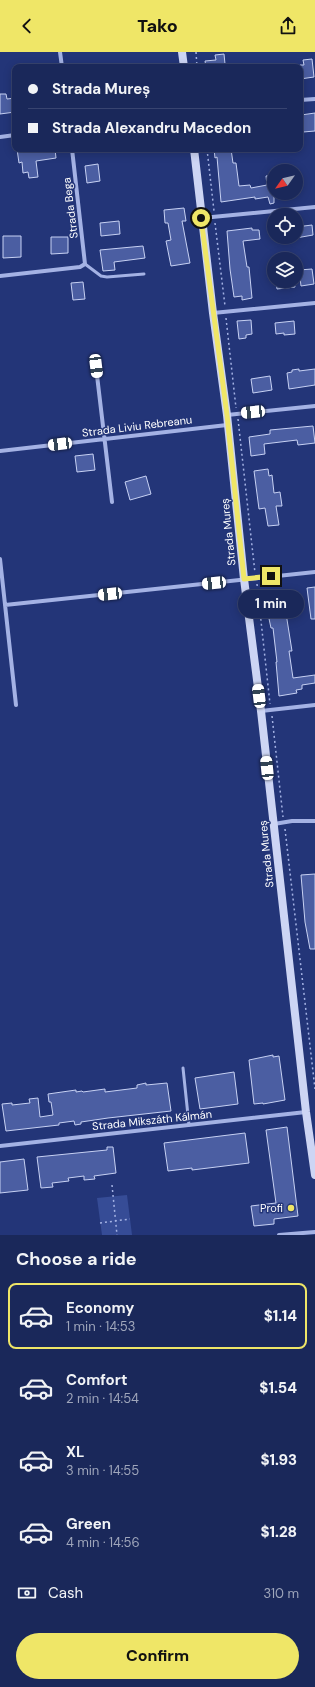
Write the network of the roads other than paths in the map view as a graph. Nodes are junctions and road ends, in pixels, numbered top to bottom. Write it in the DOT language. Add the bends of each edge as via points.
graph roads {
  1 [pos="60,52"];
  2 [pos="182,52"];
  3 [pos="62,64"];
  4 [pos="184,64"];
  5 [pos="315,99"];
  6 [pos="303,100"];
  7 [pos="12,135"];
  8 [pos="0,137"];
  9 [pos="72,152"];
  10 [pos="194,152"];
  11 [pos="315,207"];
  12 [pos="201,218"];
  13 [pos="85,264"];
  14 [pos="144,274"];
  15 [pos="0,276"];
  16 [pos="315,303"];
  17 [pos="213,313"];
  18 [pos="96,366"];
  19 [pos="315,406"];
  20 [pos="227,415"];
  21 [pos="228,425"];
  22 [pos="104,439"];
  23 [pos="0,451"];
  24 [pos="112,502"];
  25 [pos="0,559"];
  26 [pos="315,572"];
  27 [pos="244,579"];
  28 [pos="5,605"];
  29 [pos="16,705"];
  30 [pos="315,705"];
  31 [pos="261,711"];
  32 [pos="315,820"];
  33 [pos="274,824"];
  34 [pos="183,1068"];
  35 [pos="306,1112"];
  36 [pos="189,1126"];
  37 [pos="313,1136"];
  38 [pos="0,1146"];
  39 [pos="315,1175"];
  40 [pos="315,1232"];
  41 [pos="279,1235"];
  1 -- 3 [label="street"];
  2 -- 4 [label="street"];
  5 -- 6 [label="street"];
  7 -- 8 [label="street"];
  9 -- 13 [label="street, Strada Bega"];
  10 -- 12 [label="street, Strada Mureș"];
  11 -- 12 [label="street"];
  12 -- 17 [label="street, Strada Mureș"];
  13 -- 14 [label="lane" via="101,276"];
  13 -- 15 [label="street" via="80,267"];
  16 -- 17 [label="street"];
  17 -- 20 [label="street, Strada Mureș"];
  18 -- 22 [label="street"];
  19 -- 20 [label="street"];
  20 -- 21 [label="street, Strada Mureș"];
  21 -- 22 [label="street, Strada Liviu Rebreanu"];
  21 -- 27 [label="street, Strada Mureș"];
  22 -- 23 [label="street, Strada Liviu Rebreanu"];
  22 -- 24 [label="street"];
  25 -- 28 [label="street"];
  26 -- 27 [label="street"];
  27 -- 28 [label="street"];
  27 -- 31 [label="street, Strada Mureș"];
  28 -- 29 [label="street"];
  30 -- 31 [label="street"];
  31 -- 33 [label="street, Strada Mureș"];
  32 -- 33 [label="street"];
  33 -- 35 [label="street, Strada Mureș"];
  34 -- 36 [label="lane"];
  35 -- 36 [label="street, Strada Mikszáth Kálmán"];
  35 -- 37 [label="street, Strada Mureș"];
  36 -- 38 [label="street, Strada Mikszáth Kálmán"];
  37 -- 39 [label="street, Strada Mureș"];
  40 -- 41 [label="street"];
}
